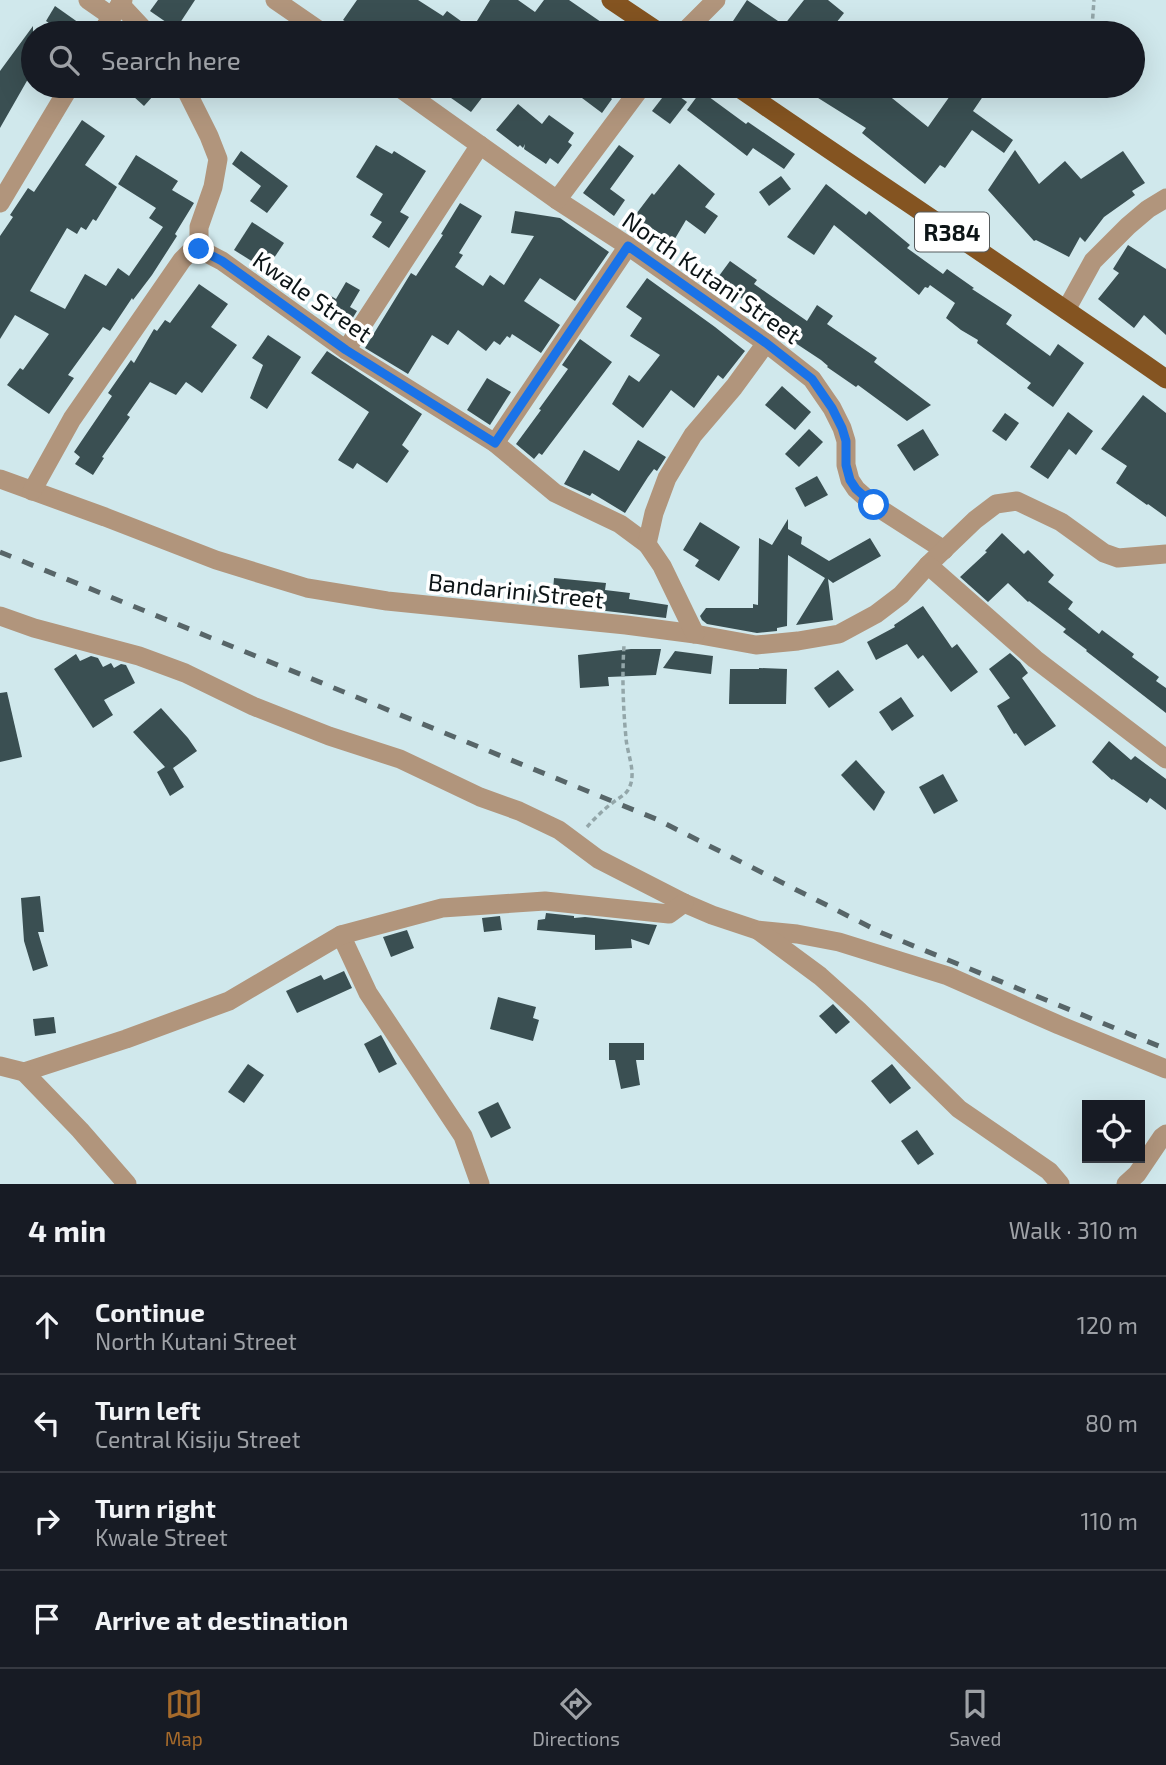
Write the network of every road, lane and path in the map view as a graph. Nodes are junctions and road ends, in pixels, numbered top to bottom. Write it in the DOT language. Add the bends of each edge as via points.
graph roads {
  1 [pos="88,0"];
  2 [pos="275,0"];
  3 [pos="611,0"];
  4 [pos="716,0"];
  5 [pos="1094,0"];
  6 [pos="114,13"];
  7 [pos="306,21"];
  8 [pos="642,21"];
  9 [pos="695,21"];
  10 [pos="1092,21"];
  11 [pos="63,98"];
  12 [pos="190,98"];
  13 [pos="414,98"];
  14 [pos="633,98"];
  15 [pos="754,98"];
  16 [pos="480,145"];
  17 [pos="1166,198"];
  18 [pos="557,200"];
  19 [pos="0,203"];
  20 [pos="628,246"];
  21 [pos="199,249"];
  22 [pos="1066,310"];
  23 [pos="766,343"];
  24 [pos="346,350"];
  25 [pos="1166,380"];
  26 [pos="495,443"];
  27 [pos="0,479"];
  28 [pos="32,491"];
  29 [pos="647,544"];
  30 [pos="944,550"];
  31 [pos="1166,554"];
  32 [pos="928,565"];
  33 [pos="0,616"];
  34 [pos="626,625"];
  35 [pos="695,635"];
  36 [pos="1166,759"];
  37 [pos="576,842"];
  38 [pos="684,904"];
  39 [pos="757,930"];
  40 [pos="341,935"];
  41 [pos="0,1066"];
  42 [pos="1166,1069"];
  43 [pos="24,1072"];
  44 [pos="1166,1134"];
  45 [pos="127,1184"];
  46 [pos="480,1184"];
  47 [pos="1060,1184"];
  48 [pos="1126,1184"];
  1 -- 6 [label="street"];
  2 -- 7 [label="street"];
  3 -- 8 [label="main road"];
  4 -- 9 [label="street"];
  5 -- 10 [label="path"];
  11 -- 19 [label="street"];
  12 -- 21 [label="street" via="218,159 200,227"];
  13 -- 16 [label="street, North Kutani Street"];
  14 -- 18 [label="street"];
  15 -- 22 [label="main road, R384"];
  16 -- 18 [label="street, North Kutani Street"];
  16 -- 24 [label="street"];
  17 -- 22 [label="street" via="1128,226 1093,261"];
  18 -- 20 [label="street, North Kutani Street"];
  20 -- 23 [label="street, North Kutani Street"];
  20 -- 26 [label="street"];
  21 -- 24 [label="street, Kwale Street"];
  21 -- 28 [label="street" via="182,260 72,419"];
  22 -- 25 [label="main road, R384"];
  23 -- 29 [label="street" via="693,435 667,478"];
  23 -- 30 [label="street, North Kutani Street" via="824,393 842,428 846,465 856,489"];
  24 -- 26 [label="street, Kwale Street"];
  26 -- 29 [label="street, Kwale Street" via="555,493 620,524"];
  27 -- 28 [label="street, Bandarini Street"];
  28 -- 34 [label="street, Bandarini Street" via="216,561 307,588 387,601"];
  29 -- 35 [label="street"];
  30 -- 31 [label="street, Bandarini Street" via="996,504 1017,501 1118,558"];
  30 -- 32 [label="street, Bandarini Street"];
  32 -- 35 [label="street, Bandarini Street" via="901,595 839,634 756,645"];
  32 -- 36 [label="street" via="1035,659"];
  33 -- 37 [label="street" via="185,673 253,706 400,759 519,811"];
  34 -- 35 [label="street, Bandarini Street"];
  34 -- 37 [label="path" via="622,666 631,785"];
  37 -- 38 [label="street" via="598,859"];
  38 -- 39 [label="street"];
  38 -- 40 [label="street" via="669,914 545,901 442,908"];
  39 -- 42 [label="street" via="839,942 948,976"];
  39 -- 47 [label="street" via="829,984 959,1109 1049,1171"];
  40 -- 43 [label="street" via="229,1001"];
  40 -- 46 [label="street" via="368,993 463,1136"];
  41 -- 43 [label="street"];
  43 -- 45 [label="street"];
  44 -- 48 [label="street"];
}
